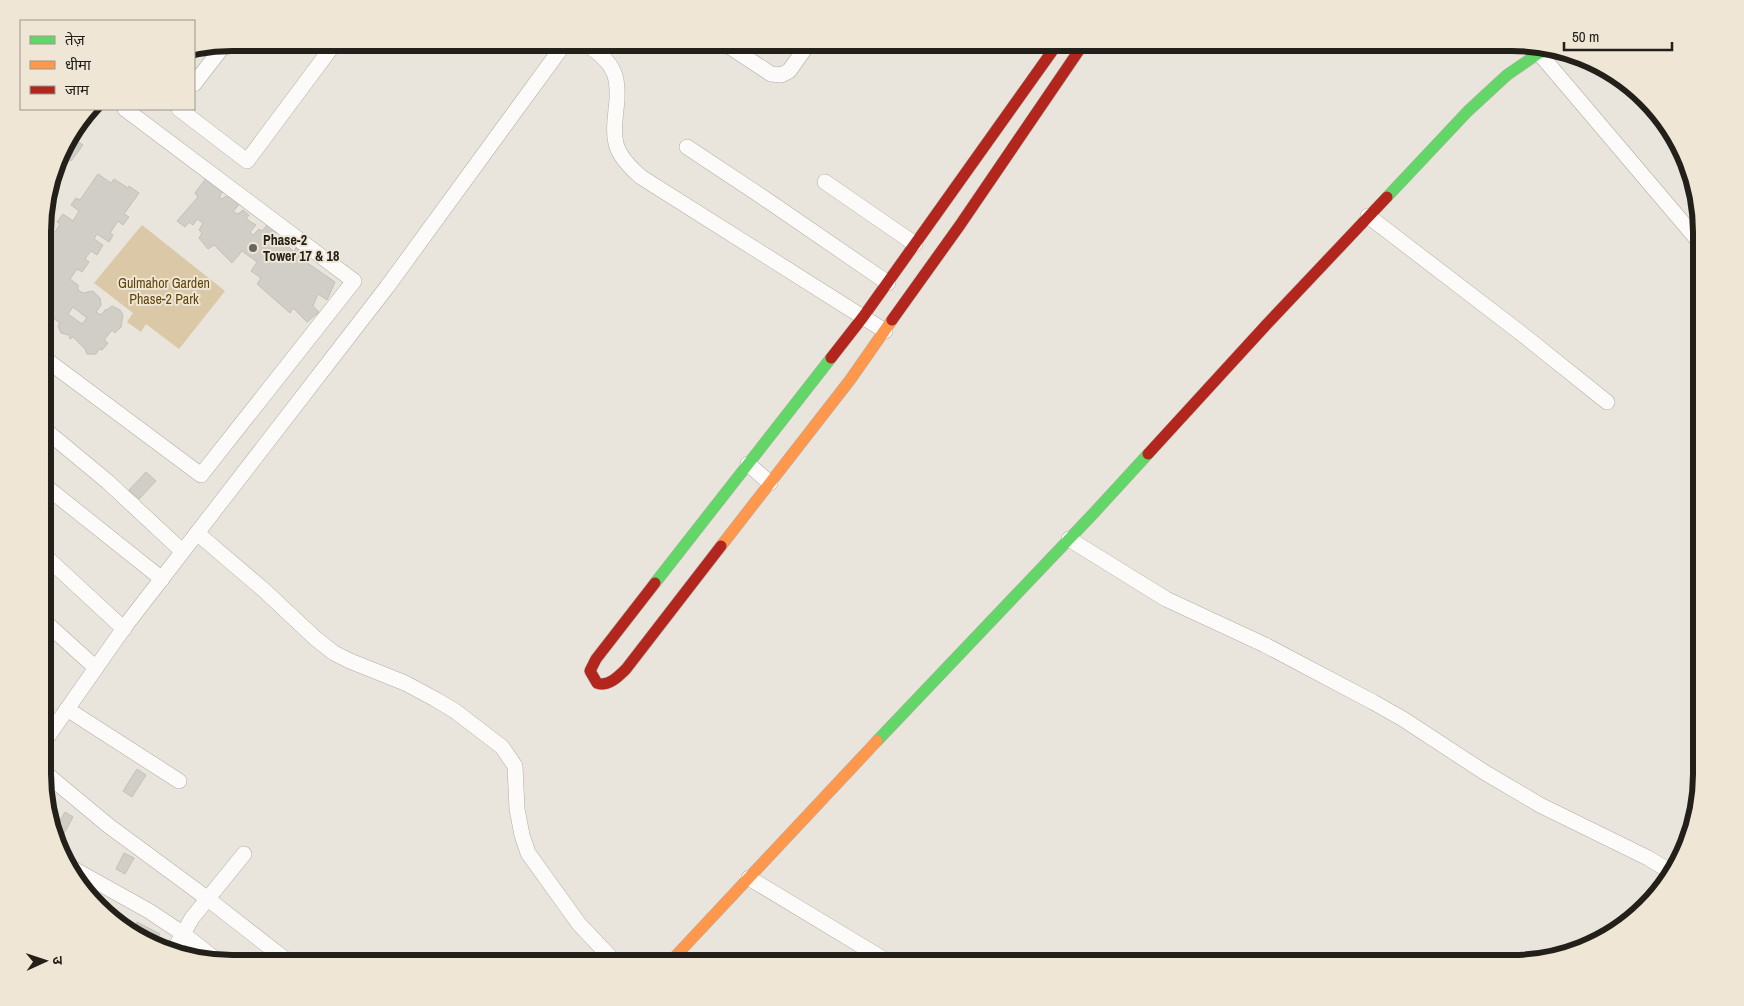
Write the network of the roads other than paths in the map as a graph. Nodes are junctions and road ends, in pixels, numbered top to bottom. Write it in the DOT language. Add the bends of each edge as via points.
graph roads {
  1 [pos="328,51"];
  2 [pos="558,51"];
  3 [pos="595,51"];
  4 [pos="737,51"];
  5 [pos="803,51"];
  6 [pos="1052,51"];
  7 [pos="1078,51"];
  8 [pos="218,52"];
  9 [pos="1529,52"];
  10 [pos="1535,53"];
  11 [pos="195,83"];
  12 [pos="125,110"];
  13 [pos="180,110"];
  14 [pos="687,147"];
  15 [pos="825,182"];
  16 [pos="1368,216"];
  17 [pos="1693,235"];
  18 [pos="916,244"];
  19 [pos="888,283"];
  20 [pos="864,317"];
  21 [pos="885,331"];
  22 [pos="51,363"];
  23 [pos="1607,402"];
  24 [pos="51,435"];
  25 [pos="748,464"];
  26 [pos="770,483"];
  27 [pos="51,491"];
  28 [pos="197,533"];
  29 [pos="1069,539"];
  30 [pos="182,551"];
  31 [pos="51,561"];
  32 [pos="162,579"];
  33 [pos="51,627"];
  34 [pos="124,629"];
  35 [pos="96,668"];
  36 [pos="67,709"];
  37 [pos="51,732"];
  38 [pos="51,778"];
  39 [pos="179,781"];
  40 [pos="244,854"];
  41 [pos="1666,869"];
  42 [pos="82,873"];
  43 [pos="749,878"];
  44 [pos="208,899"];
  45 [pos="182,933"];
  46 [pos="176,946"];
  47 [pos="207,953"];
  48 [pos="279,955"];
  49 [pos="608,955"];
  50 [pos="677,955"];
  51 [pos="877,955"];
  1 -- 13 [label="street" via="247,162"];
  2 -- 28 [label="street" via="386,287"];
  3 -- 20 [label="street" via="610,64 615,76 618,90 613,131 617,150 629,167"];
  4 -- 5 [label="street" via="771,74 781,75 789,71"];
  6 -- 18 [label="street"];
  7 -- 21 [label="street"];
  8 -- 11 [label="street"];
  9 -- 16 [label="street"];
  10 -- 17 [label="street"];
  12 -- 22 [label="street" via="354,281 201,475"];
  14 -- 19 [label="street"];
  15 -- 18 [label="street"];
  16 -- 23 [label="street"];
  16 -- 29 [label="street"];
  18 -- 19 [label="street"];
  19 -- 20 [label="street"];
  20 -- 21 [label="street"];
  20 -- 25 [label="street"];
  21 -- 26 [label="street"];
  24 -- 30 [label="street" via="108,482"];
  25 -- 26 [label="street"];
  25 -- 26 [label="street" via="596,659 590,671 597,683 608,684 626,669"];
  27 -- 32 [label="street"];
  28 -- 30 [label="street"];
  28 -- 49 [label="street" via="334,653 405,682 454,710 502,747 515,766 518,809 528,853 579,924"];
  29 -- 41 [label="street" via="1166,599 1265,645 1373,702 1540,805"];
  29 -- 43 [label="street"];
  30 -- 32 [label="street"];
  31 -- 34 [label="street"];
  32 -- 34 [label="street"];
  33 -- 35 [label="street"];
  34 -- 35 [label="street"];
  35 -- 36 [label="street"];
  36 -- 37 [label="street"];
  36 -- 39 [label="street"];
  38 -- 44 [label="street" via="109,826"];
  40 -- 44 [label="street"];
  42 -- 45 [label="street"];
  43 -- 50 [label="street"];
  43 -- 51 [label="street"];
  44 -- 45 [label="street"];
  44 -- 48 [label="street"];
  45 -- 46 [label="street"];
  45 -- 47 [label="street"];
}
